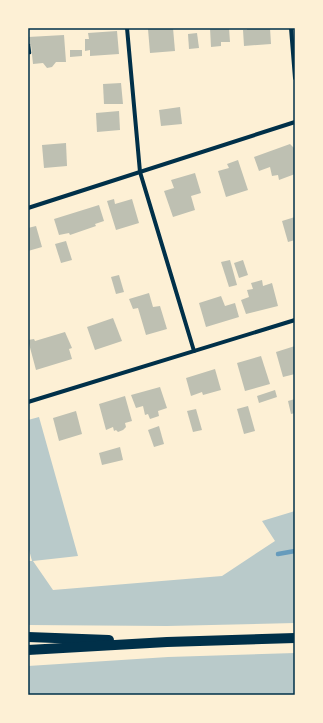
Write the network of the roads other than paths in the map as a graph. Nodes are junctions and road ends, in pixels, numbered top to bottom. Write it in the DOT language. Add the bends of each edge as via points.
graph roads {
  1 [pos="127,28"];
  2 [pos="290,28"];
  3 [pos="295,78"];
  4 [pos="295,122"];
  5 [pos="140,172"];
  6 [pos="28,208"];
  7 [pos="295,320"];
  8 [pos="194,351"];
  9 [pos="28,402"];
  10 [pos="28,636"];
  11 [pos="295,638"];
  12 [pos="167,642"];
  13 [pos="28,650"];
  1 -- 5 [label="street"];
  2 -- 3 [label="street"];
  4 -- 5 [label="street"];
  5 -- 6 [label="street"];
  5 -- 8 [label="street"];
  7 -- 8 [label="street"];
  8 -- 9 [label="street"];
  10 -- 12 [label="main road"];
  11 -- 12 [label="main road"];
  12 -- 13 [label="main road"];
}
